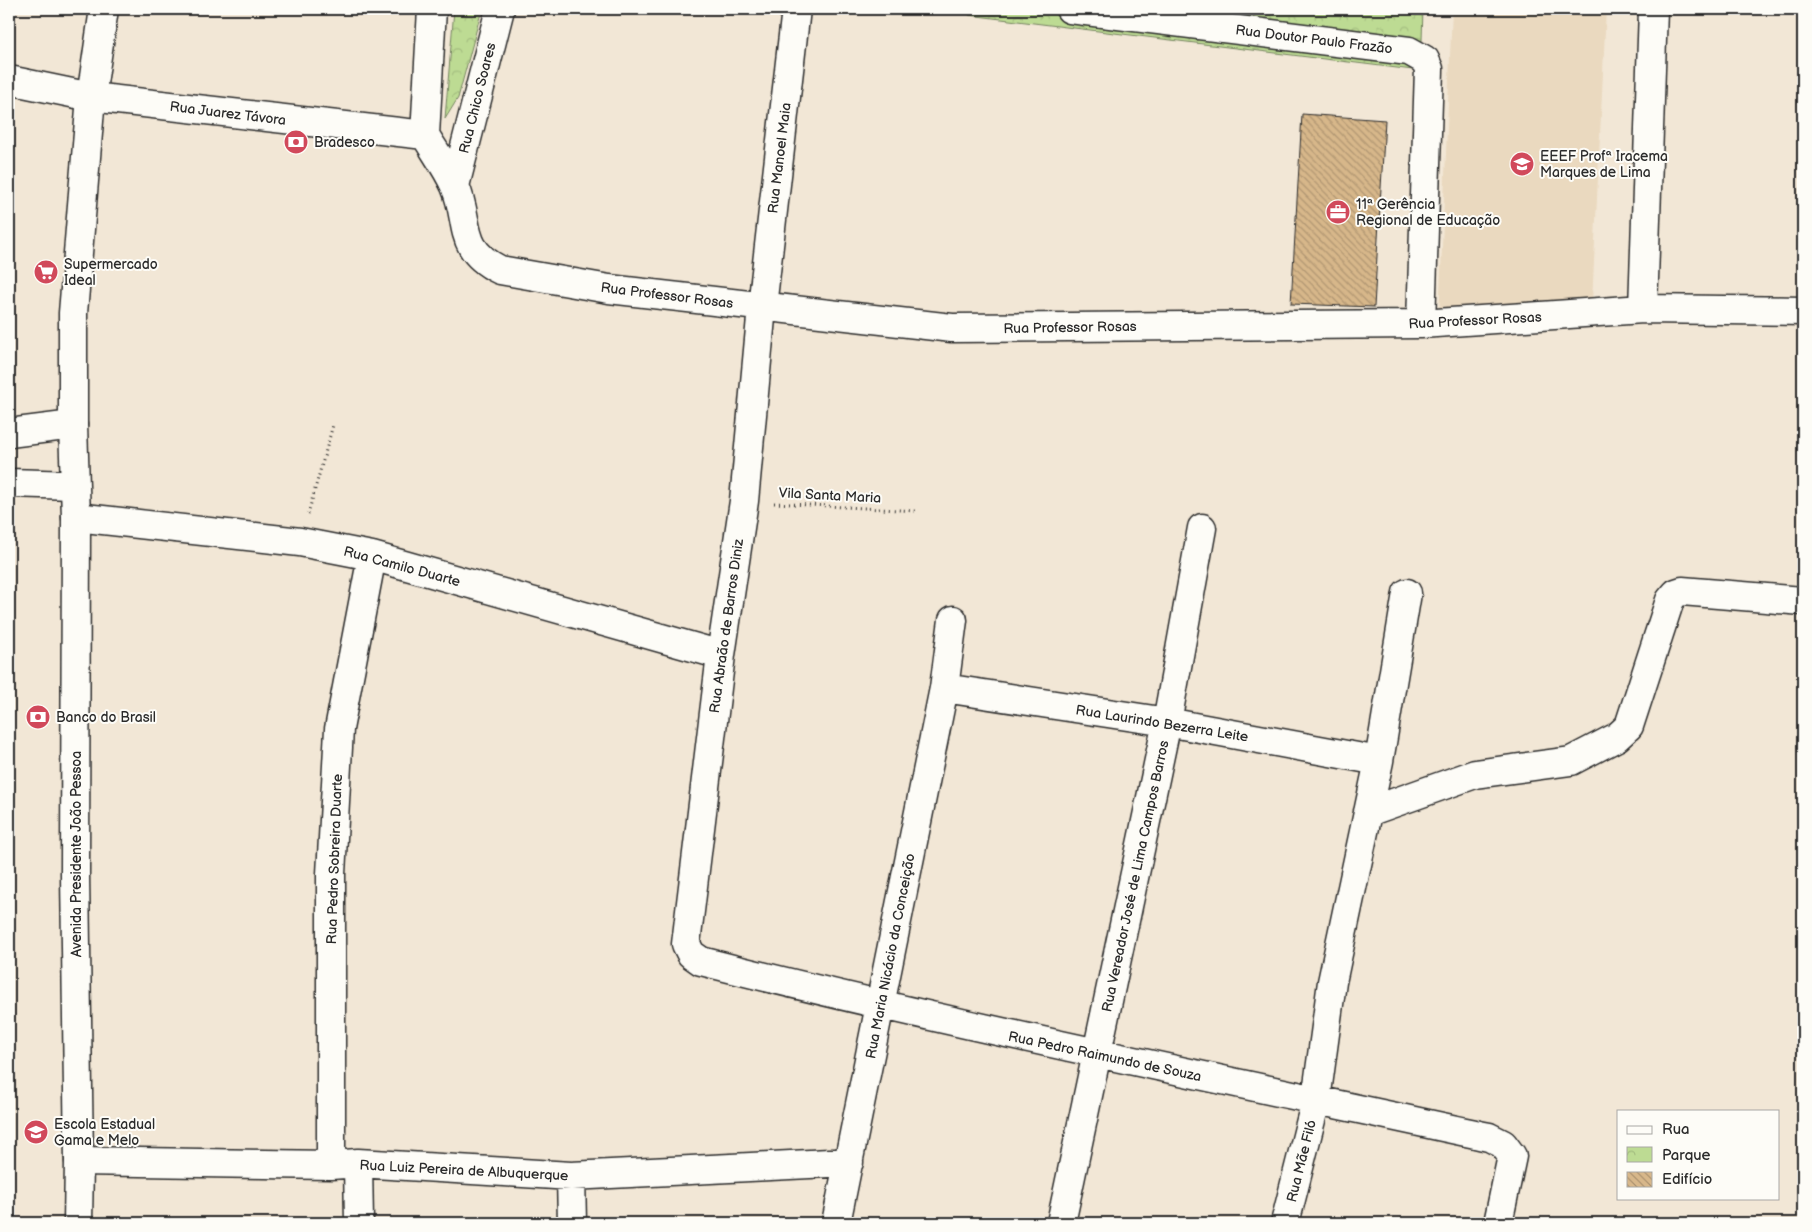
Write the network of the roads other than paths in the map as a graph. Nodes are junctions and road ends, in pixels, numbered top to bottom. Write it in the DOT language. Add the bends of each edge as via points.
graph roads {
  1 [pos="104,9"];
  2 [pos="432,9"];
  3 [pos="500,9"];
  4 [pos="796,9"];
  5 [pos="1070,9"];
  6 [pos="1653,9"];
  7 [pos="9,80"];
  8 [pos="91,97"];
  9 [pos="425,135"];
  10 [pos="455,186"];
  11 [pos="762,307"];
  12 [pos="1643,309"];
  13 [pos="1803,311"];
  14 [pos="1420,324"];
  15 [pos="73,425"];
  16 [pos="9,433"];
  17 [pos="9,483"];
  18 [pos="74,485"];
  19 [pos="76,517"];
  20 [pos="1202,528"];
  21 [pos="372,556"];
  22 [pos="1407,593"];
  23 [pos="1803,601"];
  24 [pos="952,620"];
  25 [pos="721,655"];
  26 [pos="944,688"];
  27 [pos="1168,722"];
  28 [pos="1379,761"];
  29 [pos="1368,812"];
  30 [pos="686,944"];
  31 [pos="879,1006"];
  32 [pos="1098,1055"];
  33 [pos="1316,1100"];
  34 [pos="79,1161"];
  35 [pos="849,1162"];
  36 [pos="358,1163"];
  37 [pos="331,1166"];
  38 [pos="571,1176"];
  39 [pos="78,1223"];
  40 [pos="359,1223"];
  41 [pos="572,1223"];
  42 [pos="836,1223"];
  43 [pos="1061,1223"];
  44 [pos="1286,1223"];
  45 [pos="1498,1223"];
  1 -- 8 [label="street, Avenida Presidente João Pessoa"];
  2 -- 9 [label="street"];
  3 -- 10 [label="street, Rua Chico Soares"];
  4 -- 11 [label="street, Rua Manoel Maia"];
  5 -- 14 [label="street, Rua Doutor Paulo Frazão" via="1409,51 1425,60 1429,69"];
  6 -- 12 [label="street"];
  7 -- 8 [label="street, Rua Juarez Távora"];
  8 -- 9 [label="street, Rua Juarez Távora"];
  8 -- 15 [label="street, Avenida Presidente João Pessoa" via="73,313"];
  9 -- 10 [label="street, Rua Professor Rosas"];
  10 -- 11 [label="street, Rua Professor Rosas" via="471,247 484,262 500,270 609,289"];
  11 -- 14 [label="street, Rua Professor Rosas" via="952,328"];
  11 -- 25 [label="street, Rua Abraão de Barros Diniz" via="744,502"];
  12 -- 13 [label="street, Rua Professor Rosas"];
  12 -- 14 [label="street, Rua Professor Rosas"];
  15 -- 16 [label="street"];
  15 -- 18 [label="street, Avenida Presidente João Pessoa"];
  17 -- 18 [label="street"];
  18 -- 19 [label="street, Avenida Presidente João Pessoa"];
  19 -- 21 [label="street, Rua Camilo Duarte" via="300,542"];
  19 -- 34 [label="street, Avenida Presidente João Pessoa" via="75,875"];
  20 -- 27 [label="street, Rua Vereador José de Lima Campos Barros"];
  21 -- 25 [label="street, Rua Camilo Duarte"];
  21 -- 37 [label="street, Rua Pedro Sobreira Duarte" via="339,729 331,874"];
  22 -- 28 [label="street, Rua Mãe Filó"];
  23 -- 29 [label="street" via="1682,590 1670,600 1629,726 1617,736 1571,761 1475,774"];
  24 -- 26 [label="street, Rua Maria Nicácio da Conceição"];
  25 -- 30 [label="street, Rua Abraão de Barros Diniz"];
  26 -- 27 [label="street, Rua Laurindo Bezerra Leite"];
  26 -- 31 [label="street, Rua Maria Nicácio da Conceição"];
  27 -- 28 [label="street, Rua Laurindo Bezerra Leite"];
  27 -- 32 [label="street, Rua Vereador José de Lima Campos Barros"];
  28 -- 29 [label="street, Rua Mãe Filó"];
  29 -- 33 [label="street, Rua Mãe Filó" via="1332,982"];
  30 -- 31 [label="street, Rua Pedro Raimundo de Souza" via="700,961"];
  31 -- 32 [label="street, Rua Pedro Raimundo de Souza"];
  31 -- 35 [label="street, Rua Maria Nicácio da Conceição"];
  32 -- 33 [label="street, Rua Pedro Raimundo de Souza"];
  32 -- 43 [label="street, Rua Vereador José de Lima Campos Barros"];
  33 -- 44 [label="street, Rua Mãe Filó"];
  33 -- 45 [label="street, Rua Pedro Raimundo de Souza" via="1489,1137 1504,1144 1512,1156"];
  34 -- 37 [label="street, Rua Luiz Pereira de Albuquerque"];
  34 -- 39 [label="street, Avenida Presidente João Pessoa"];
  35 -- 38 [label="street, Rua Luiz Pereira de Albuquerque"];
  35 -- 42 [label="street, Rua Maria Nicácio da Conceição"];
  36 -- 37 [label="street, Rua Luiz Pereira de Albuquerque"];
  36 -- 38 [label="street, Rua Luiz Pereira de Albuquerque"];
  36 -- 40 [label="street"];
  38 -- 41 [label="street"];
}
